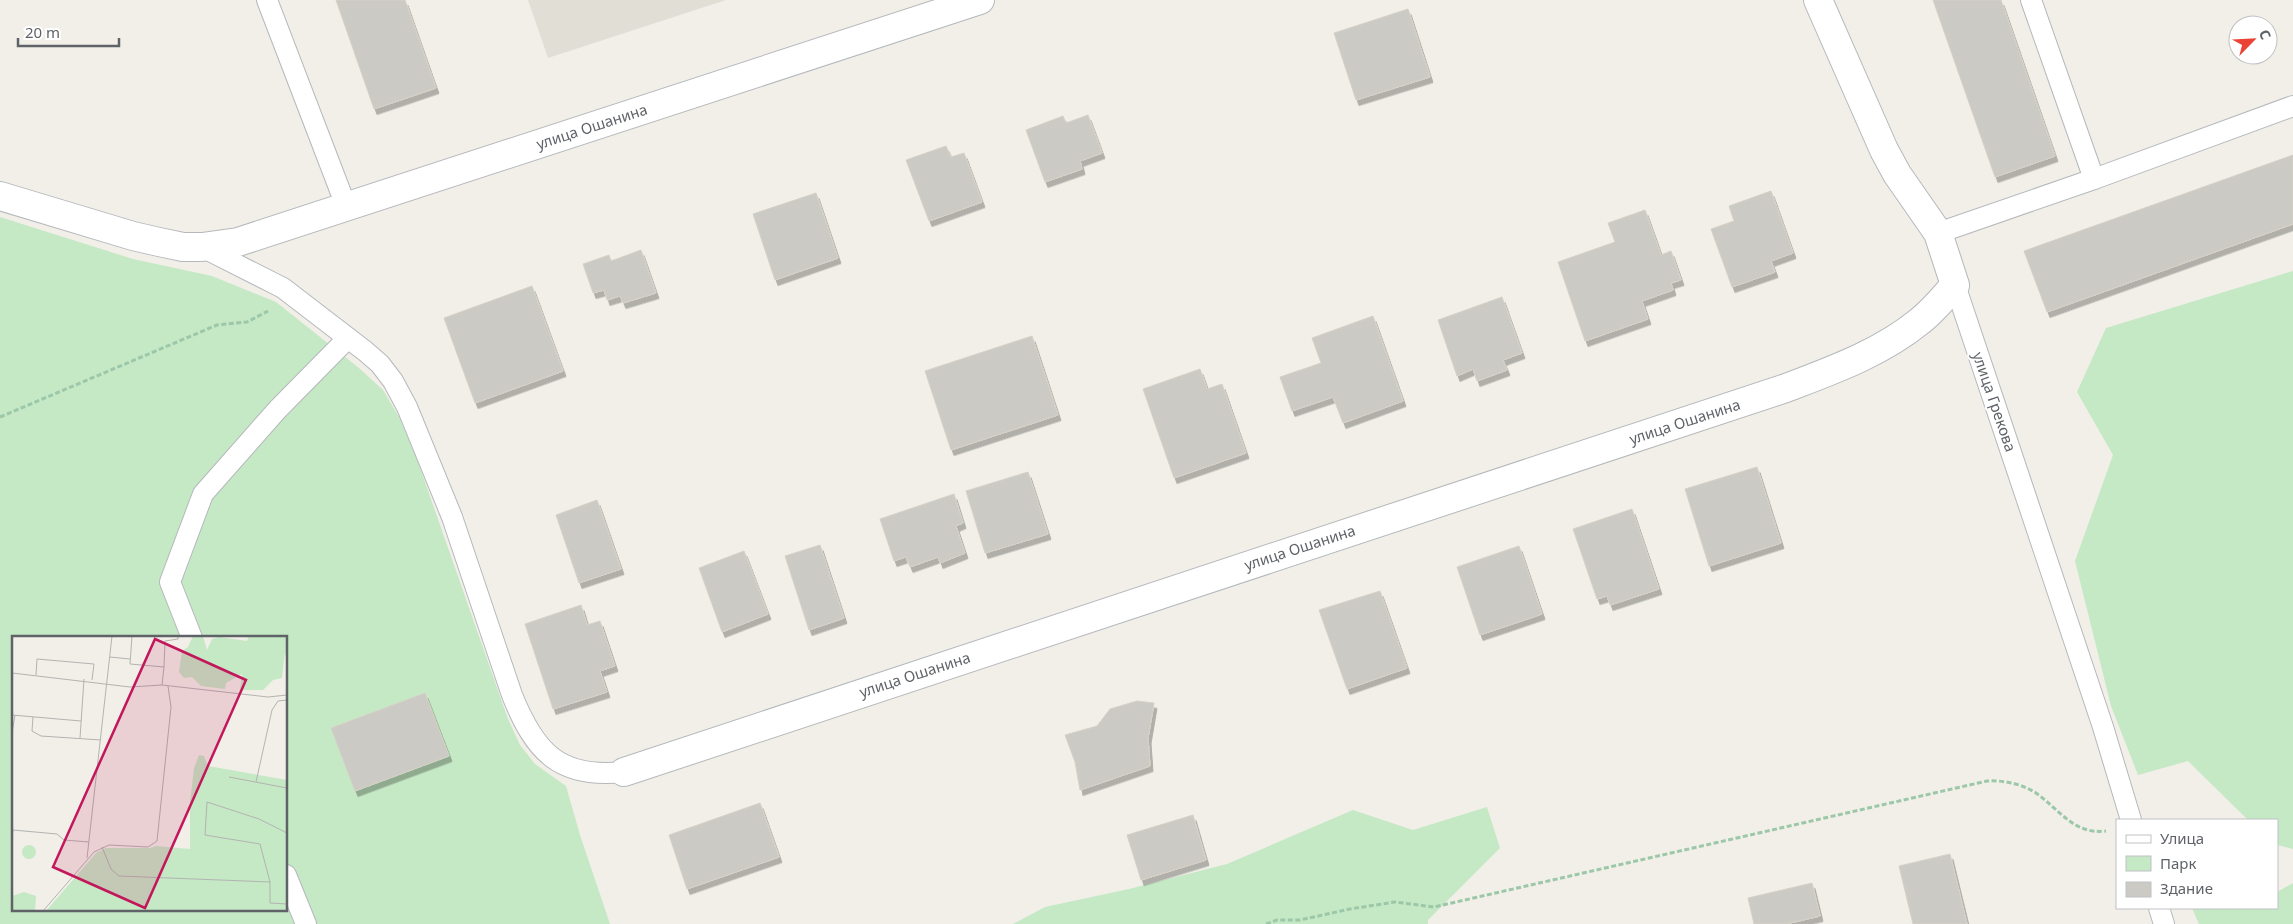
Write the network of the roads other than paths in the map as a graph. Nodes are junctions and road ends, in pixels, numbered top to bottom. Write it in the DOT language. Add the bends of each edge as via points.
graph roads {
  1 [pos="268,0"];
  2 [pos="980,0"];
  3 [pos="1818,0"];
  4 [pos="2031,0"];
  5 [pos="2293,106"];
  6 [pos="2094,178"];
  7 [pos="0,196"];
  8 [pos="346,206"];
  9 [pos="1938,233"];
  10 [pos="202,247"];
  11 [pos="1955,285"];
  12 [pos="348,338"];
  13 [pos="191,636"];
  14 [pos="624,772"];
  15 [pos="2131,819"];
  16 [pos="288,880"];
  17 [pos="2159,909"];
  18 [pos="306,924"];
  19 [pos="2164,924"];
  1 -- 8 [label="lane"];
  2 -- 8 [label="street, улица Ошанина"];
  3 -- 9 [label="street, улица Грекова" via="1896,174"];
  4 -- 6 [label="lane"];
  5 -- 6 [label="lane"];
  6 -- 9 [label="lane"];
  7 -- 10 [label="street, улица Ошанина" via="133,236 183,247"];
  8 -- 10 [label="street, улица Ошанина" via="246,240"];
  9 -- 11 [label="street, улица Грекова"];
  10 -- 12 [label="lane" via="283,288"];
  11 -- 14 [label="street, улица Ошанина" via="1922,320 1898,338 1832,371 1786,388"];
  11 -- 15 [label="lane, улица Грекова"];
  12 -- 13 [label="lane" via="278,409 203,494 170,582"];
  12 -- 14 [label="lane" via="380,364 407,406 452,517 512,695 533,738 546,754 574,769 601,774"];
  16 -- 18 [label="lane"];
  17 -- 19 [label="lane"];
}
